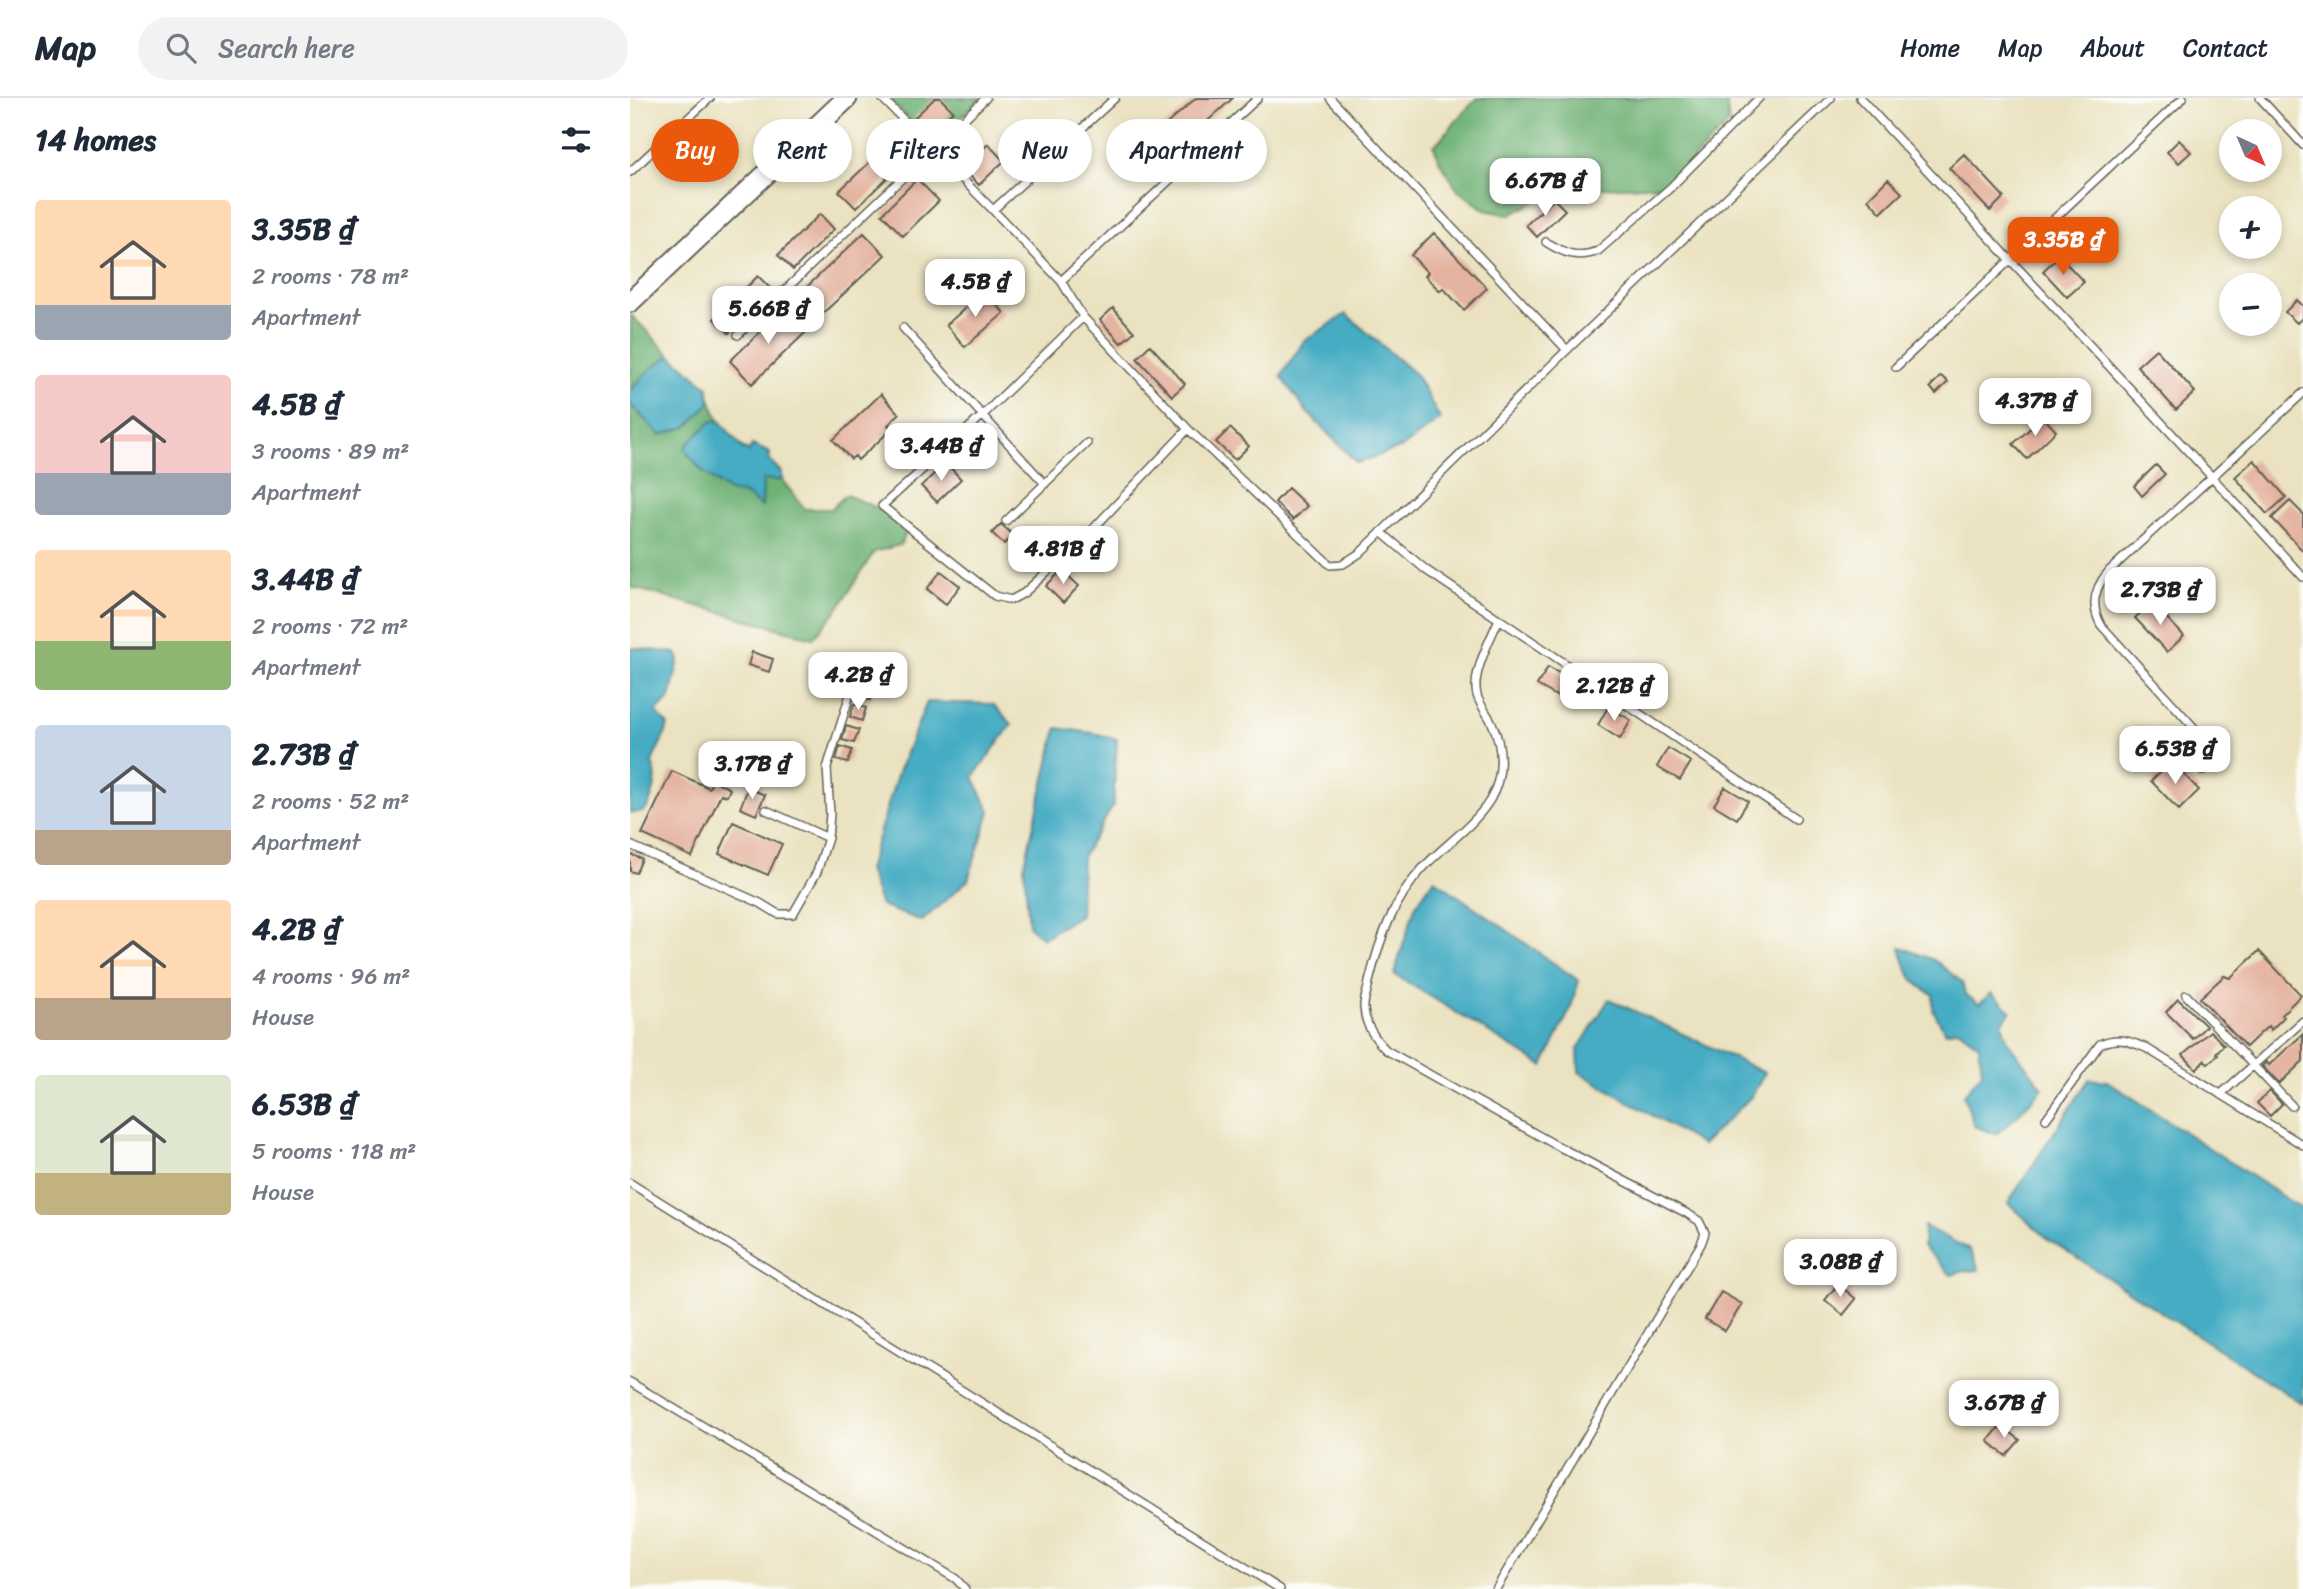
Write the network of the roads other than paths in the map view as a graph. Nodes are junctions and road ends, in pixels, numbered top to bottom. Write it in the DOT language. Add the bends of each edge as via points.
graph roads {
  1 [pos="710,98"];
  2 [pos="847,98"];
  3 [pos="882,98"];
  4 [pos="986,98"];
  5 [pos="1115,98"];
  6 [pos="1258,98"];
  7 [pos="1330,98"];
  8 [pos="1759,98"];
  9 [pos="1831,98"];
  10 [pos="1860,98"];
  11 [pos="2183,98"];
  12 [pos="2260,98"];
  13 [pos="903,119"];
  14 [pos="965,119"];
  15 [pos="2303,145"];
  16 [pos="630,172"];
  17 [pos="899,182"];
  18 [pos="965,182"];
  19 [pos="993,210"];
  20 [pos="1546,242"];
  21 [pos="2010,260"];
  22 [pos="1061,281"];
  23 [pos="630,302"];
  24 [pos="1083,317"];
  25 [pos="903,328"];
  26 [pos="738,335"];
  27 [pos="1567,350"];
  28 [pos="1896,367"];
  29 [pos="2303,393"];
  30 [pos="982,415"];
  31 [pos="1188,429"];
  32 [pos="1087,443"];
  33 [pos="2212,477"];
  34 [pos="1045,484"];
  35 [pos="1006,521"];
  36 [pos="1381,532"];
  37 [pos="2303,578"];
  38 [pos="1499,619"];
  39 [pos="859,669"];
  40 [pos="2202,771"];
  41 [pos="765,810"];
  42 [pos="1796,819"];
  43 [pos="828,838"];
  44 [pos="630,845"];
  45 [pos="2186,995"];
  46 [pos="2303,1021"];
  47 [pos="2253,1066"];
  48 [pos="2221,1094"];
  49 [pos="2292,1106"];
  50 [pos="2046,1119"];
  51 [pos="2303,1145"];
  52 [pos="630,1182"];
  53 [pos="630,1382"];
  54 [pos="965,1589"];
  55 [pos="1280,1589"];
  56 [pos="1496,1589"];
  1 -- 16 [label="lane"];
  2 -- 23 [label="street"];
  3 -- 13 [label="lane"];
  4 -- 14 [label="lane"];
  5 -- 19 [label="lane"];
  6 -- 22 [label="lane"];
  7 -- 27 [label="lane"];
  8 -- 20 [label="lane" via="1598,251 1571,255"];
  9 -- 27 [label="lane"];
  10 -- 21 [label="lane"];
  11 -- 21 [label="lane"];
  12 -- 15 [label="lane"];
  17 -- 26 [label="lane"];
  18 -- 19 [label="lane"];
  19 -- 22 [label="lane"];
  21 -- 28 [label="lane"];
  21 -- 33 [label="lane"];
  22 -- 24 [label="lane"];
  24 -- 30 [label="lane"];
  24 -- 31 [label="lane"];
  25 -- 30 [label="lane"];
  27 -- 36 [label="lane"];
  29 -- 33 [label="lane"];
  30 -- 31 [label="lane" via="882,506 995,596 1010,600 1024,593 1092,530"];
  30 -- 34 [label="lane"];
  31 -- 36 [label="lane" via="1330,565 1343,564"];
  32 -- 34 [label="lane"];
  33 -- 37 [label="lane"];
  33 -- 40 [label="lane" via="2109,571 2094,598 2094,614 2101,625 2209,744 2213,755"];
  34 -- 35 [label="lane"];
  36 -- 38 [label="lane" via="1426,570"];
  38 -- 42 [label="lane"];
  38 -- 56 [label="lane" via="1477,678 1477,694 1497,738 1502,762 1497,783 1479,814 1422,869 1396,904 1363,1007 1367,1024 1386,1050 1688,1214 1699,1221 1705,1233"];
  39 -- 43 [label="lane" via="827,768"];
  41 -- 43 [label="lane"];
  43 -- 44 [label="lane" via="817,872 793,914 778,914"];
  45 -- 47 [label="lane"];
  46 -- 47 [label="lane"];
  47 -- 48 [label="lane"];
  47 -- 49 [label="lane"];
  48 -- 50 [label="lane" via="2146,1048 2126,1039 2112,1039 2091,1054"];
  48 -- 51 [label="lane"];
  52 -- 55 [label="lane"];
  53 -- 54 [label="lane"];
}
